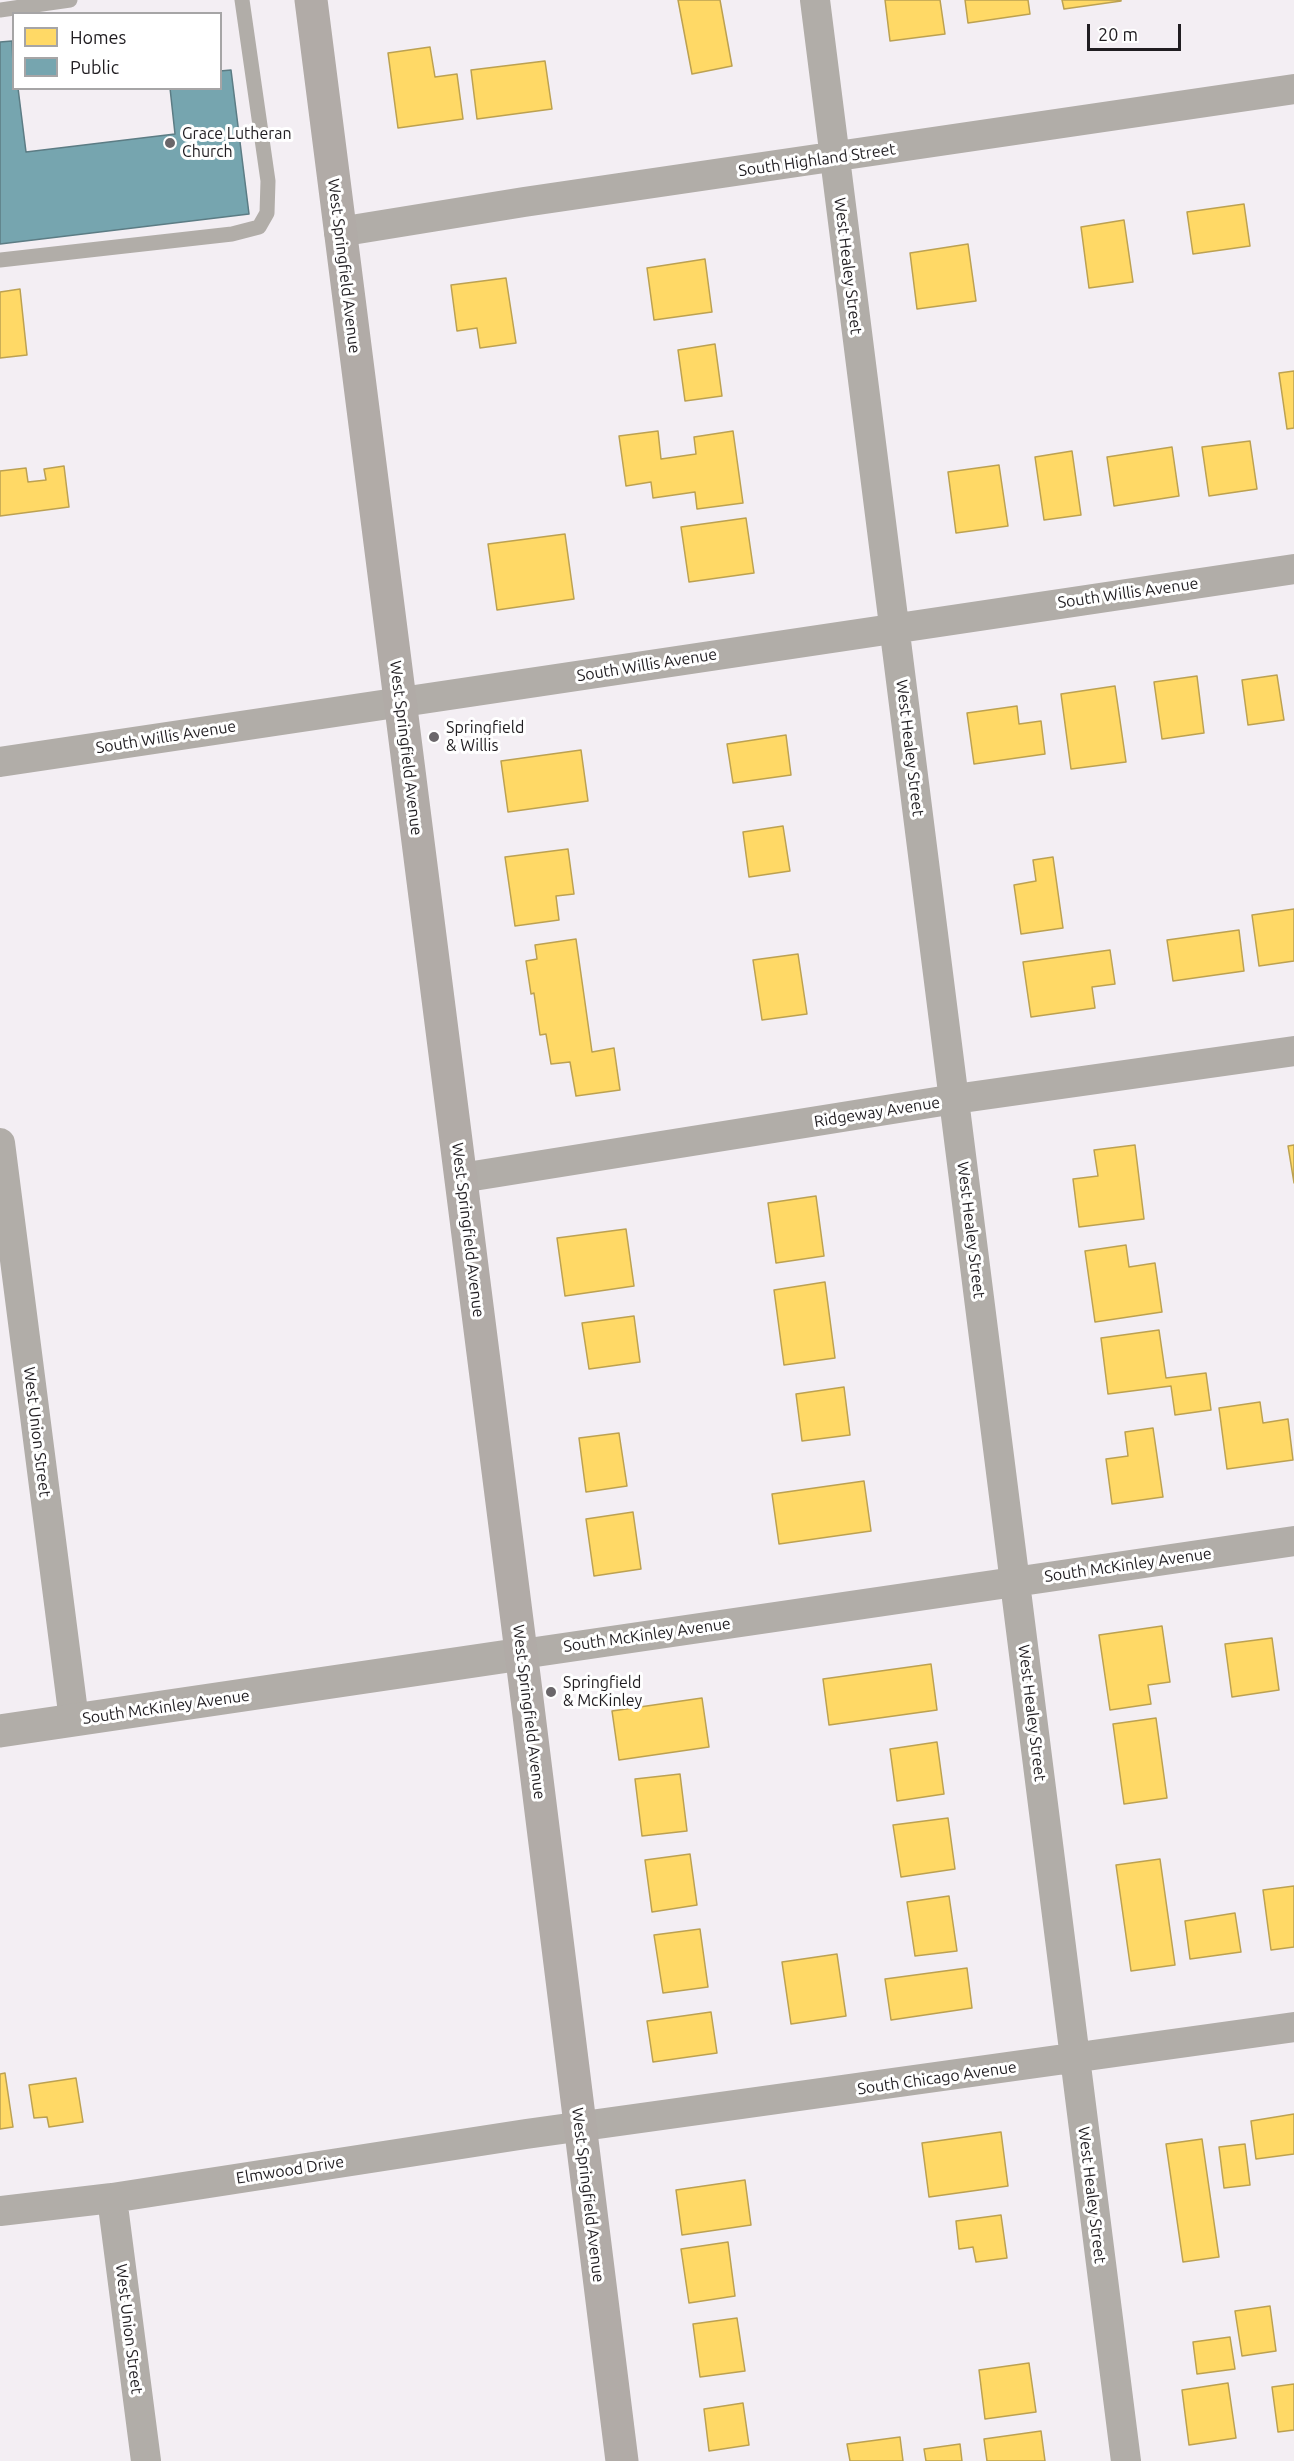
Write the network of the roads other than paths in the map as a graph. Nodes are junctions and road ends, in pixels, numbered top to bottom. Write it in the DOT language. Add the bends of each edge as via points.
graph roads {
  1 [pos="70,0"];
  2 [pos="242,0"];
  3 [pos="311,0"];
  4 [pos="815,0"];
  5 [pos="0,10"];
  6 [pos="1294,89"];
  7 [pos="835,157"];
  8 [pos="339,232"];
  9 [pos="0,260"];
  10 [pos="1294,569"];
  11 [pos="894,628"];
  12 [pos="400,702"];
  13 [pos="0,762"];
  14 [pos="1294,1051"];
  15 [pos="955,1099"];
  16 [pos="0,1143"];
  17 [pos="461,1178"];
  18 [pos="1294,1541"];
  19 [pos="1015,1581"];
  20 [pos="522,1654"];
  21 [pos="74,1720"];
  22 [pos="0,1731"];
  23 [pos="1294,2027"];
  24 [pos="1075,2057"];
  25 [pos="580,2127"];
  26 [pos="112,2198"];
  27 [pos="0,2211"];
  28 [pos="146,2461"];
  29 [pos="622,2461"];
  30 [pos="1126,2461"];
  1 -- 5 [label="lane"];
  2 -- 9 [label="lane" via="268,181 267,213 259,227 232,234"];
  3 -- 8 [label="main road, West Springfield Avenue"];
  4 -- 7 [label="street, West Healey Street"];
  6 -- 7 [label="street, South Highland Street"];
  7 -- 8 [label="street, South Highland Street"];
  7 -- 11 [label="street, West Healey Street"];
  8 -- 12 [label="main road, West Springfield Avenue"];
  10 -- 11 [label="street, South Willis Avenue"];
  11 -- 12 [label="street, South Willis Avenue"];
  11 -- 15 [label="street, West Healey Street"];
  12 -- 13 [label="street, South Willis Avenue"];
  12 -- 17 [label="main road, West Springfield Avenue"];
  14 -- 15 [label="street, Ridgeway Avenue"];
  15 -- 17 [label="street, Ridgeway Avenue"];
  15 -- 19 [label="street, West Healey Street"];
  16 -- 21 [label="street, West Union Street"];
  17 -- 20 [label="main road, West Springfield Avenue"];
  18 -- 19 [label="street, South McKinley Avenue"];
  19 -- 20 [label="street, South McKinley Avenue"];
  19 -- 24 [label="street, West Healey Street"];
  20 -- 21 [label="street, South McKinley Avenue"];
  20 -- 25 [label="main road, West Springfield Avenue"];
  21 -- 22 [label="street, South McKinley Avenue"];
  23 -- 24 [label="street, South Chicago Avenue"];
  24 -- 25 [label="street, South Chicago Avenue"];
  24 -- 30 [label="street, West Healey Street"];
  25 -- 26 [label="street, Elmwood Drive"];
  25 -- 29 [label="main road, West Springfield Avenue"];
  26 -- 27 [label="street, Elmwood Drive"];
  26 -- 28 [label="street, West Union Street"];
}
